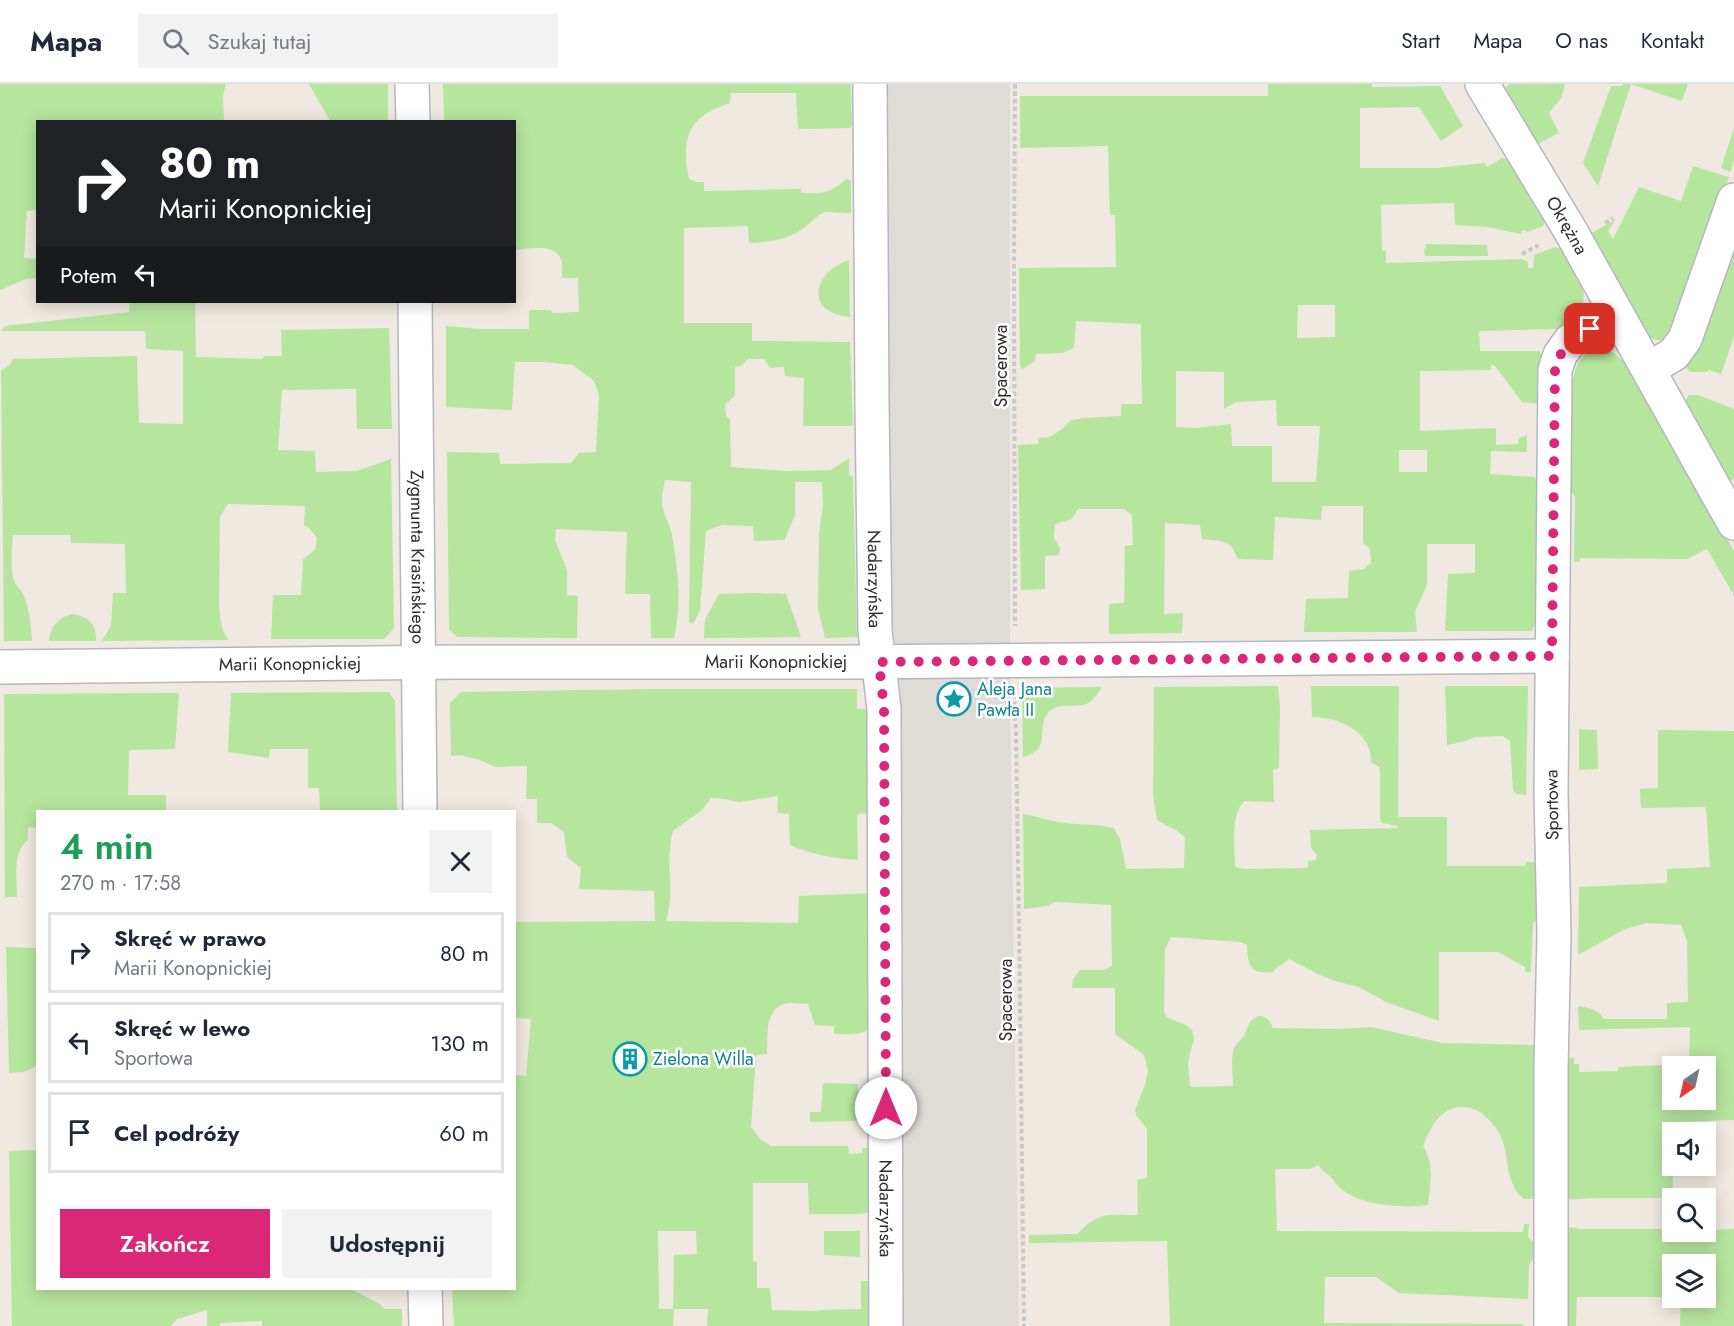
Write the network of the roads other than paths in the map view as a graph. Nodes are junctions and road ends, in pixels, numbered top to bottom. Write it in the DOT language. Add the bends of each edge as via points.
graph roads {
  1 [pos="412,84"];
  2 [pos="870,84"];
  3 [pos="1482,84"];
  4 [pos="413,120"];
  5 [pos="1734,200"];
  6 [pos="415,303"];
  7 [pos="1617,315"];
  8 [pos="1649,369"];
  9 [pos="1734,523"];
  10 [pos="1552,656"];
  11 [pos="879,662"];
  12 [pos="419,663"];
  13 [pos="0,667"];
  14 [pos="420,810"];
  15 [pos="425,1290"];
  16 [pos="426,1326"];
  17 [pos="886,1326"];
  18 [pos="1551,1326"];
  1 -- 4 [label="street"];
  2 -- 11 [label="street, Nadarzyńska" via="875,630"];
  3 -- 7 [label="street, Okrężna"];
  5 -- 8 [label="street" via="1685,339 1674,354"];
  6 -- 12 [label="street, Zygmunta Krasińskiego"];
  7 -- 8 [label="street, Okrężna"];
  7 -- 10 [label="street, Sportowa" via="1570,341 1555,370"];
  8 -- 9 [label="street, Okrężna"];
  10 -- 11 [label="street, Marii Konopnickiej"];
  10 -- 18 [label="street, Sportowa"];
  11 -- 12 [label="street, Marii Konopnickiej"];
  11 -- 17 [label="street, Nadarzyńska" via="884,709"];
  12 -- 13 [label="street, Marii Konopnickiej"];
  12 -- 14 [label="street, Zygmunta Krasińskiego"];
  15 -- 16 [label="street"];
}
